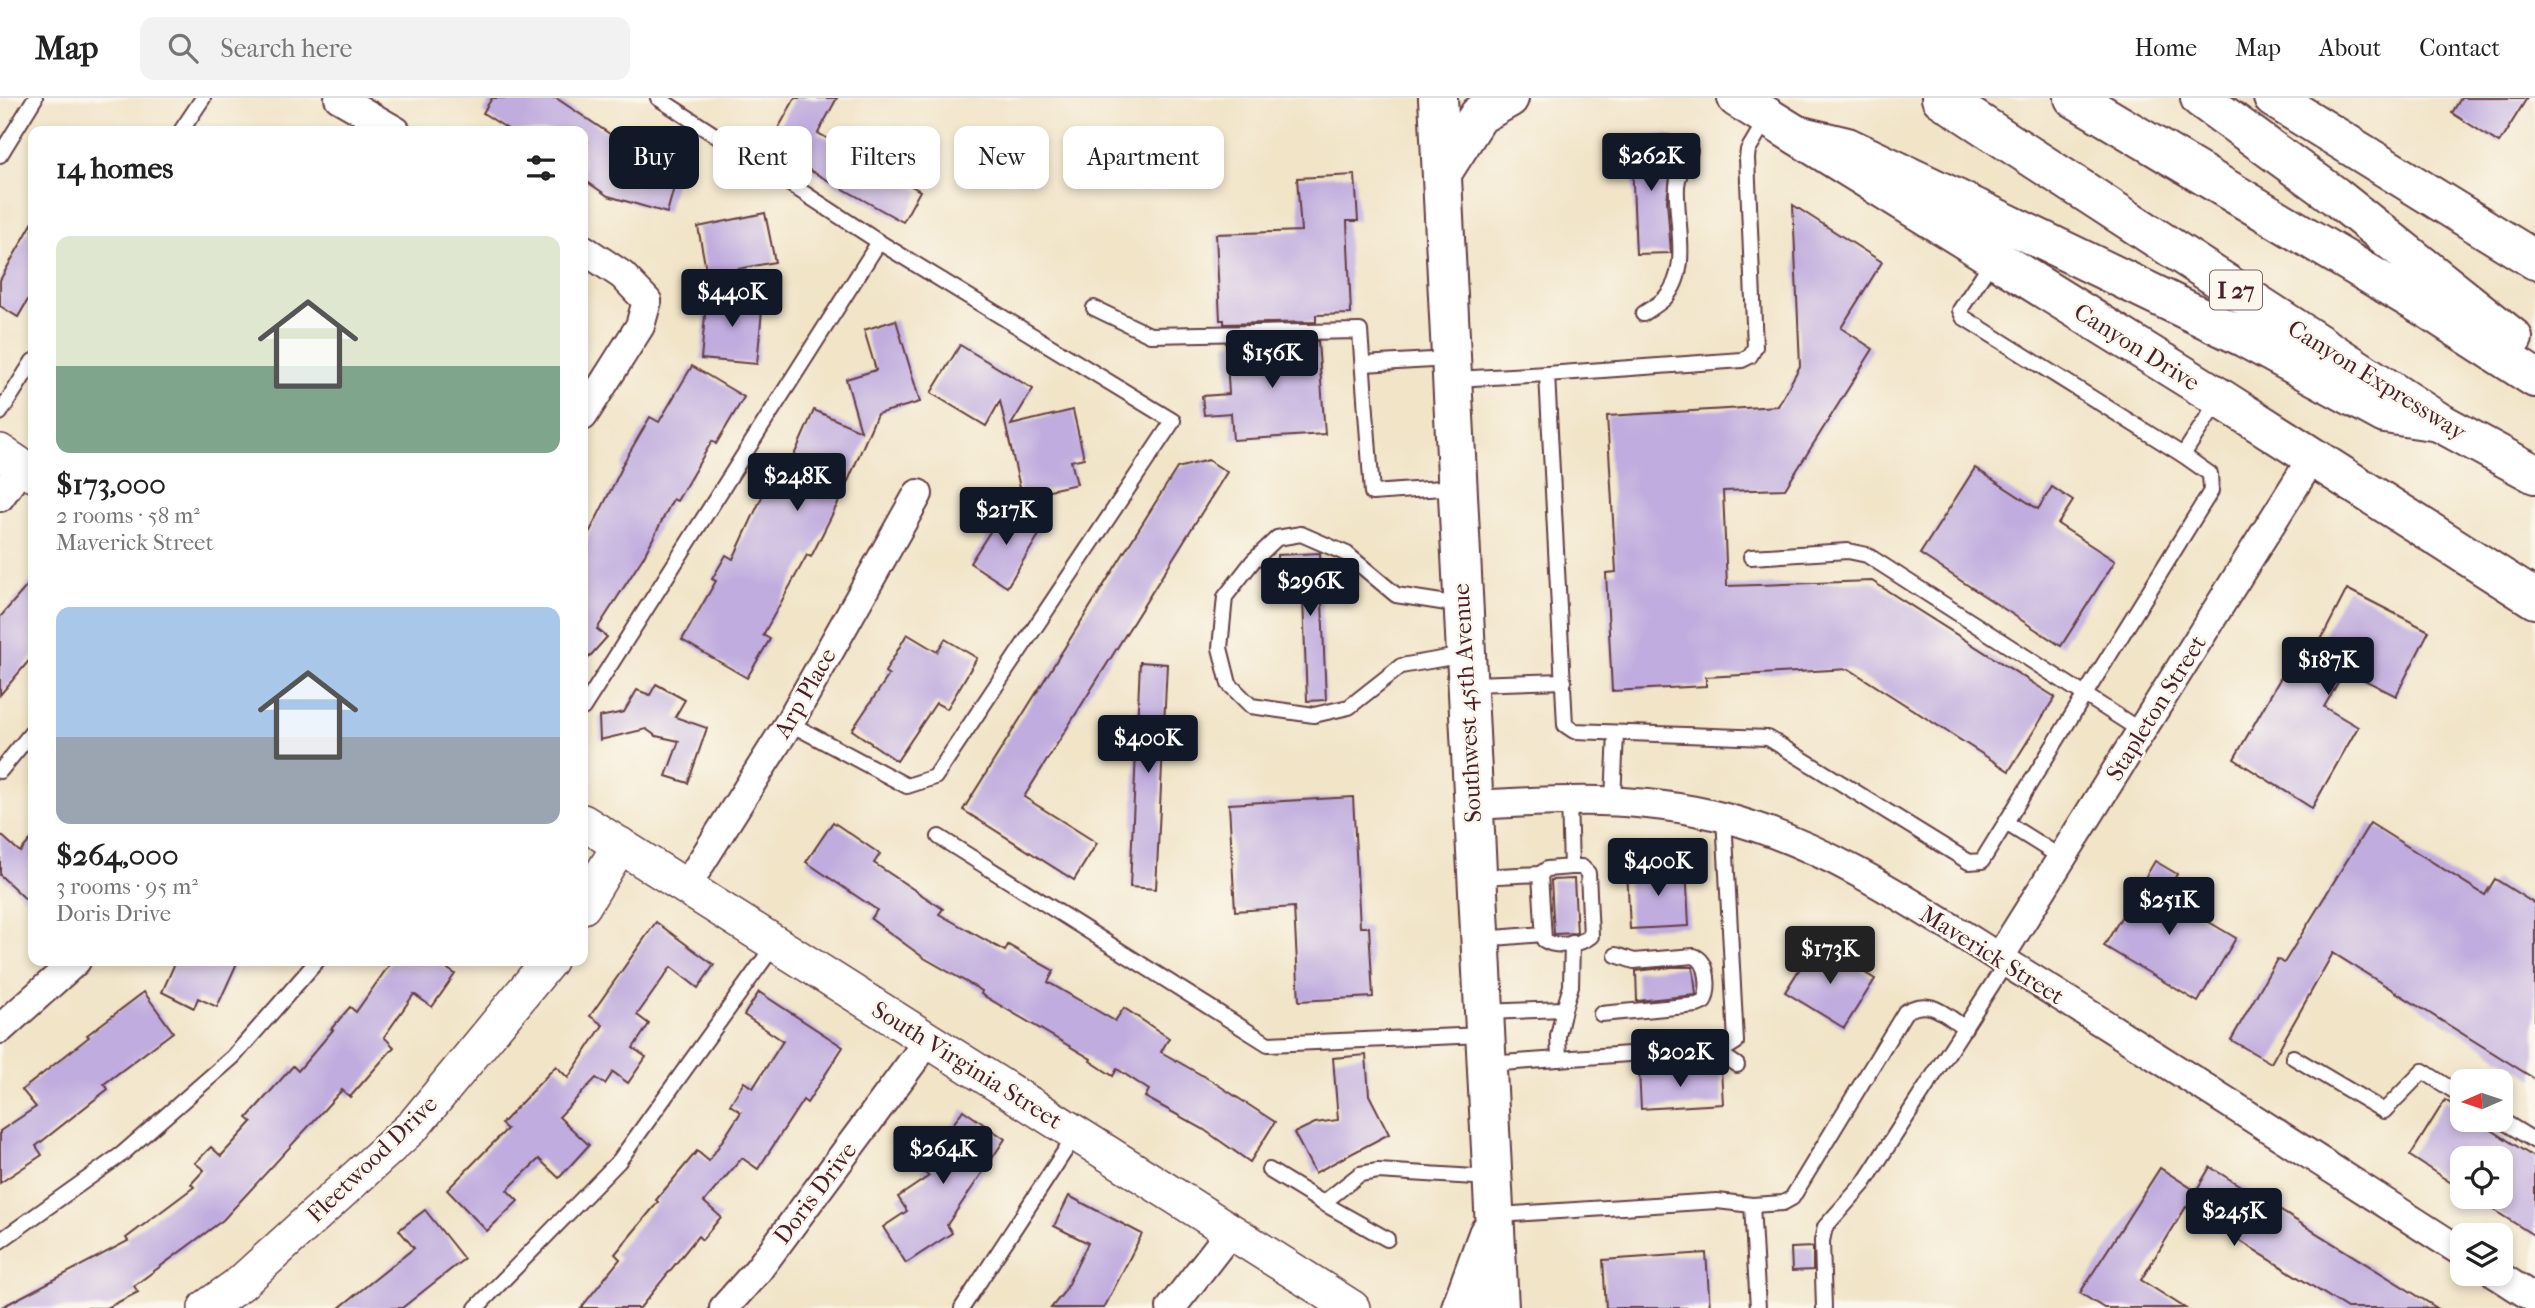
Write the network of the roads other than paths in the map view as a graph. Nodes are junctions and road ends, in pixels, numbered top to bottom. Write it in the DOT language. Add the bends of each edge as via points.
graph roads {
  1 [pos="36,98"];
  2 [pos="202,98"];
  3 [pos="339,98"];
  4 [pos="658,98"];
  5 [pos="1438,98"];
  6 [pos="1509,98"];
  7 [pos="1941,98"];
  8 [pos="2074,98"];
  9 [pos="2200,98"];
  10 [pos="2273,98"];
  11 [pos="1767,117"];
  12 [pos="184,126"];
  13 [pos="379,126"];
  14 [pos="1690,150"];
  15 [pos="0,155"];
  16 [pos="1442,173"];
  17 [pos="879,242"];
  18 [pos="588,252"];
  19 [pos="1994,257"];
  20 [pos="2535,260"];
  21 [pos="1094,308"];
  22 [pos="1643,314"];
  23 [pos="2535,353"];
  24 [pos="1363,364"];
  25 [pos="28,369"];
  26 [pos="1451,369"];
  27 [pos="1547,374"];
  28 [pos="2535,378"];
  29 [pos="2220,398"];
  30 [pos="588,408"];
  31 [pos="0,413"];
  32 [pos="2439,422"];
  33 [pos="2183,456"];
  34 [pos="2312,458"];
  35 [pos="18,464"];
  36 [pos="2535,474"];
  37 [pos="1457,487"];
  38 [pos="918,494"];
  39 [pos="0,497"];
  40 [pos="1751,557"];
  41 [pos="2535,599"];
  42 [pos="1463,606"];
  43 [pos="1465,670"];
  44 [pos="1564,681"];
  45 [pos="2084,694"];
  46 [pos="588,700"];
  47 [pos="789,723"];
  48 [pos="2141,732"];
  49 [pos="1616,733"];
  50 [pos="28,737"];
  51 [pos="0,771"];
  52 [pos="1569,799"];
  53 [pos="1613,800"];
  54 [pos="1472,805"];
  55 [pos="1724,817"];
  56 [pos="2006,823"];
  57 [pos="588,825"];
  58 [pos="939,837"];
  59 [pos="620,845"];
  60 [pos="2062,858"];
  61 [pos="1571,867"];
  62 [pos="1540,874"];
  63 [pos="1476,877"];
  64 [pos="685,888"];
  65 [pos="588,898"];
  66 [pos="1546,926"];
  67 [pos="1479,939"];
  68 [pos="775,943"];
  69 [pos="1572,943"];
  70 [pos="1616,956"];
  71 [pos="2003,960"];
  72 [pos="70,966"];
  73 [pos="313,966"];
  74 [pos="545,966"];
  75 [pos="1564,1009"];
  76 [pos="1601,1014"];
  77 [pos="1965,1028"];
  78 [pos="0,1029"];
  79 [pos="1484,1037"];
  80 [pos="928,1041"];
  81 [pos="1649,1052"];
  82 [pos="2293,1057"];
  83 [pos="1559,1059"];
  84 [pos="1737,1065"];
  85 [pos="2450,1088"];
  86 [pos="2513,1127"];
  87 [pos="1076,1134"];
  88 [pos="2535,1141"];
  89 [pos="1269,1170"];
  90 [pos="1493,1197"];
  91 [pos="1323,1203"];
  92 [pos="1752,1205"];
  93 [pos="1231,1231"];
  94 [pos="1387,1238"];
  95 [pos="0,1241"];
  96 [pos="2450,1244"];
  97 [pos="2513,1285"];
  98 [pos="2535,1299"];
  99 [pos="206,1308"];
  100 [pos="475,1308"];
  101 [pos="724,1308"];
  102 [pos="962,1308"];
  103 [pos="1171,1308"];
  104 [pos="1352,1308"];
  105 [pos="1461,1308"];
  106 [pos="1499,1308"];
  107 [pos="1758,1308"];
  108 [pos="1824,1308"];
  1 -- 15 [label="lane"];
  2 -- 12 [label="lane"];
  3 -- 13 [label="street"];
  4 -- 17 [label="lane"];
  5 -- 16 [label="main road, Southwest 45th Avenue"];
  6 -- 16 [label="main road" via="1479,115"];
  7 -- 32 [label="main road, Canyon Expressway / I 27"];
  8 -- 28 [label="main road"];
  9 -- 23 [label="main road" via="2335,195"];
  10 -- 20 [label="main road"];
  11 -- 19 [label="main road, Canyon Drive"];
  11 -- 27 [label="lane" via="1746,158 1755,347 1751,356"];
  11 -- 32 [label="main road" via="1915,179 2245,338 2385,414"];
  14 -- 22 [label="lane" via="1677,187 1677,279 1665,298"];
  16 -- 26 [label="main road, Southwest 45th Avenue"];
  17 -- 46 [label="lane"];
  17 -- 47 [label="lane" via="1173,421 935,778 907,786"];
  18 -- 30 [label="street" via="622,275 647,301 640,326"];
  19 -- 29 [label="main road, Canyon Drive"];
  19 -- 33 [label="lane" via="1961,310 1963,317"];
  21 -- 24 [label="lane" via="1150,335 1360,331"];
  24 -- 26 [label="lane"];
  24 -- 37 [label="lane" via="1372,493"];
  25 -- 31 [label="lane"];
  26 -- 27 [label="lane"];
  26 -- 37 [label="main road, Southwest 45th Avenue"];
  27 -- 44 [label="lane"];
  29 -- 33 [label="lane"];
  29 -- 34 [label="main road, Canyon Drive"];
  32 -- 36 [label="main road, Canyon Expressway / I 27"];
  33 -- 45 [label="lane" via="2210,474 2211,491"];
  34 -- 41 [label="main road, Canyon Drive"];
  34 -- 48 [label="street, Stapleton Street"];
  35 -- 39 [label="street"];
  37 -- 42 [label="main road, Southwest 45th Avenue"];
  38 -- 47 [label="street, Arp Place"];
  40 -- 45 [label="lane" via="1849,551 1867,555"];
  42 -- 43 [label="main road, Southwest 45th Avenue"];
  42 -- 43 [label="lane" via="1396,595 1347,554 1301,534 1277,538 1225,597 1220,649 1229,684 1251,706 1314,715 1349,707 1401,666"];
  43 -- 44 [label="lane"];
  43 -- 54 [label="main road, Southwest 45th Avenue"];
  44 -- 49 [label="lane" via="1566,725 1574,731"];
  45 -- 48 [label="lane"];
  45 -- 56 [label="lane"];
  47 -- 64 [label="street, Arp Place"];
  48 -- 60 [label="street, Stapleton Street"];
  49 -- 53 [label="lane"];
  49 -- 56 [label="lane" via="1768,738 1969,862 1982,861"];
  50 -- 51 [label="lane"];
  52 -- 53 [label="street, Maverick Street"];
  52 -- 54 [label="street, Maverick Street"];
  52 -- 61 [label="lane"];
  53 -- 55 [label="street, Maverick Street" via="1682,807"];
  54 -- 63 [label="main road, Southwest 45th Avenue"];
  55 -- 71 [label="street, Maverick Street" via="1800,843 1846,865"];
  55 -- 81 [label="lane" via="1736,1042 1728,1047"];
  56 -- 60 [label="lane"];
  57 -- 59 [label="street, South Virginia Street"];
  58 -- 79 [label="lane" via="1268,1044"];
  59 -- 64 [label="street, South Virginia Street"];
  59 -- 65 [label="street"];
  60 -- 71 [label="street, Stapleton Street"];
  61 -- 62 [label="lane"];
  61 -- 69 [label="lane" via="1588,873 1582,893 1583,921 1591,936"];
  62 -- 63 [label="lane"];
  62 -- 66 [label="lane" via="1547,895"];
  63 -- 67 [label="main road, Southwest 45th Avenue"];
  64 -- 68 [label="street, South Virginia Street"];
  66 -- 67 [label="lane"];
  66 -- 69 [label="lane" via="1544,940 1550,944"];
  67 -- 79 [label="main road, Southwest 45th Avenue"];
  68 -- 80 [label="street, South Virginia Street"];
  68 -- 100 [label="lane" via="619,1161"];
  69 -- 75 [label="lane" via="1571,986"];
  70 -- 76 [label="lane" via="1634,961 1700,958 1705,965 1707,996 1697,1005"];
  71 -- 77 [label="lane"];
  71 -- 96 [label="street, Maverick Street"];
  72 -- 78 [label="street"];
  73 -- 95 [label="lane" via="233,1057 122,1154"];
  74 -- 99 [label="street, Fleetwood Drive" via="414,1125 241,1283"];
  75 -- 79 [label="lane"];
  75 -- 83 [label="lane"];
  77 -- 92 [label="lane" via="1929,1005 1905,1012 1792,1198"];
  77 -- 108 [label="lane" via="1864,1183 1825,1227"];
  79 -- 83 [label="lane"];
  79 -- 90 [label="main road, Southwest 45th Avenue"];
  80 -- 87 [label="street, South Virginia Street"];
  80 -- 101 [label="street, Doris Drive" via="758,1270"];
  81 -- 83 [label="lane"];
  81 -- 84 [label="lane" via="1658,1063 1728,1059"];
  82 -- 85 [label="lane" via="2384,1111 2423,1071"];
  86 -- 88 [label="lane"];
  87 -- 93 [label="street, South Virginia Street"];
  87 -- 102 [label="lane"];
  89 -- 91 [label="lane"];
  90 -- 91 [label="lane" via="1369,1172"];
  90 -- 92 [label="lane"];
  90 -- 105 [label="main road"];
  90 -- 106 [label="main road, Southwest 45th Avenue"];
  91 -- 94 [label="lane"];
  92 -- 107 [label="lane"];
  93 -- 103 [label="street"];
  93 -- 104 [label="street, South Virginia Street"];
  97 -- 98 [label="street"];
}
